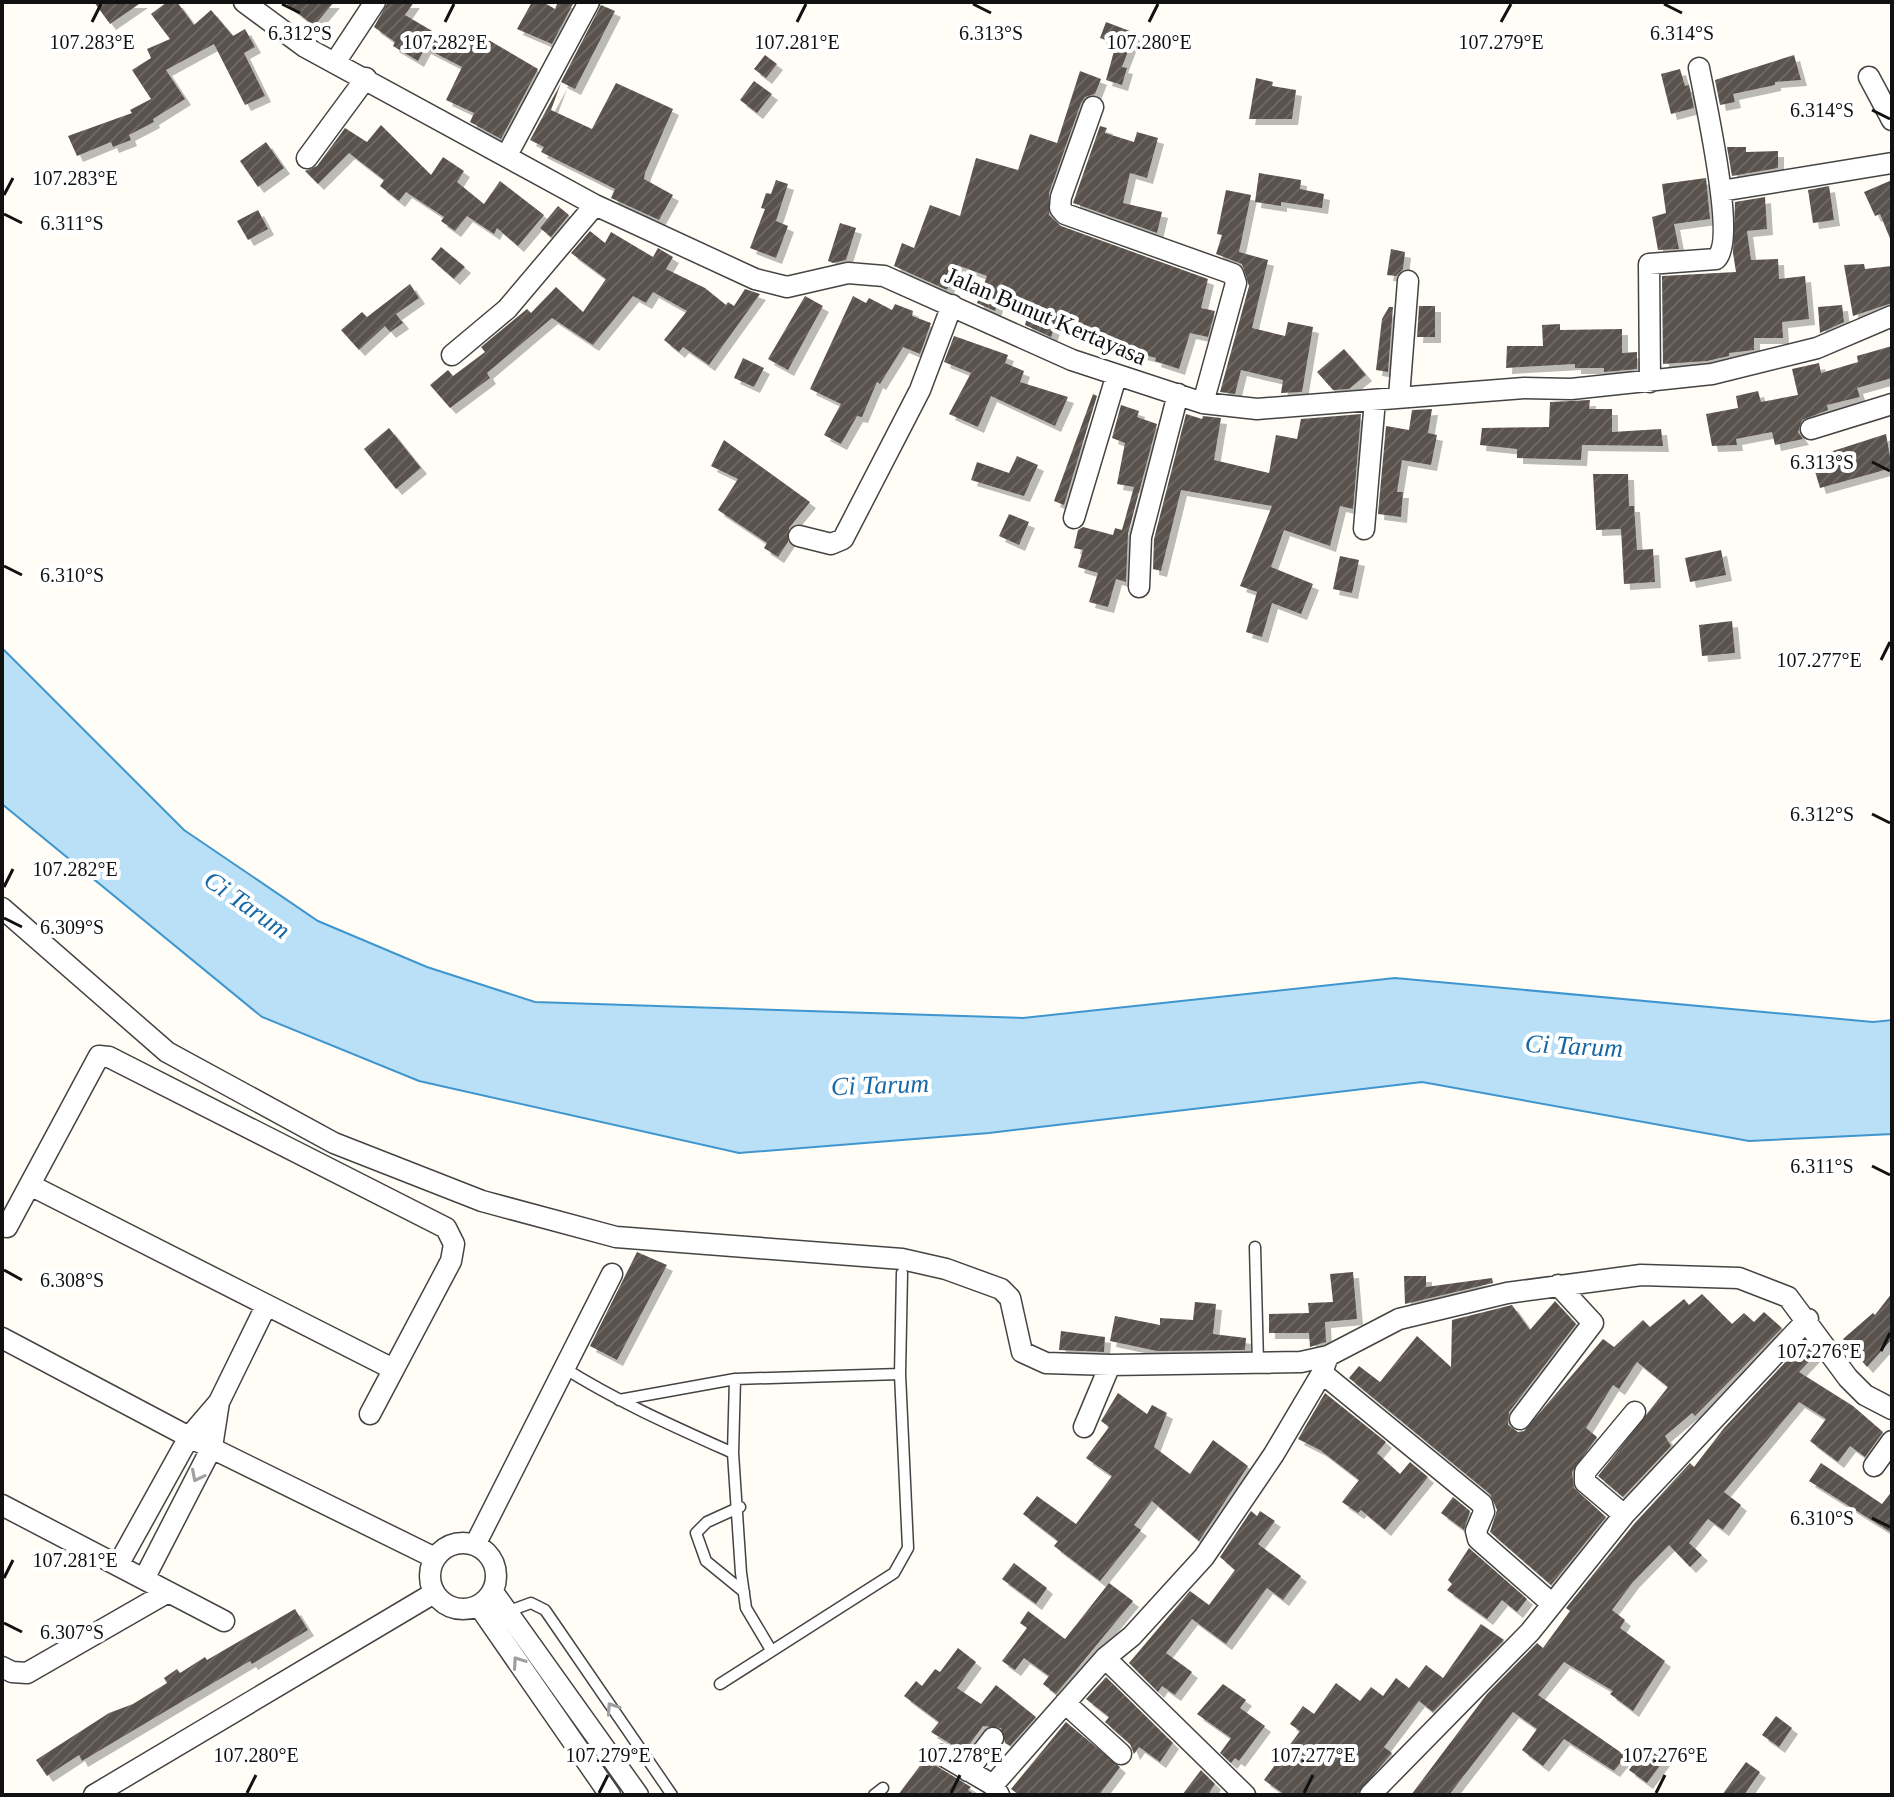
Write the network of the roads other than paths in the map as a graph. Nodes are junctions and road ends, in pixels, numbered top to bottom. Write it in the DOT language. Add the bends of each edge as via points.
graph roads {
  1 [pos="244,2"];
  2 [pos="375,2"];
  3 [pos="589,2"];
  4 [pos="336,61"];
  5 [pos="1699,68"];
  6 [pos="1869,77"];
  7 [pos="366,78"];
  8 [pos="1093,107"];
  9 [pos="1892,120"];
  10 [pos="507,155"];
  11 [pos="307,158"];
  12 [pos="1892,163"];
  13 [pos="1721,191"];
  14 [pos="595,205"];
  15 [pos="1408,281"];
  16 [pos="952,305"];
  17 [pos="1892,316"];
  18 [pos="452,355"];
  19 [pos="1116,377"];
  20 [pos="1650,382"];
  21 [pos="1178,394"];
  22 [pos="1399,397"];
  23 [pos="1375,400"];
  24 [pos="1203,403"];
  25 [pos="1892,404"];
  26 [pos="1811,429"];
  27 [pos="1074,518"];
  28 [pos="1364,529"];
  29 [pos="799,536"];
  30 [pos="1139,587"];
  31 [pos="2,908"];
  32 [pos="30,1185"];
  33 [pos="7,1227"];
  34 [pos="1255,1247"];
  35 [pos="902,1273"];
  36 [pos="612,1274"];
  37 [pos="1558,1285"];
  38 [pos="265,1308"];
  39 [pos="1808,1319"];
  40 [pos="2,1338"];
  41 [pos="1258,1363"];
  42 [pos="1325,1364"];
  43 [pos="1110,1365"];
  44 [pos="564,1368"];
  45 [pos="393,1369"];
  46 [pos="900,1374"];
  47 [pos="735,1379"];
  48 [pos="619,1400"];
  49 [pos="219,1402"];
  50 [pos="1892,1409"];
  51 [pos="1635,1412"];
  52 [pos="370,1414"];
  53 [pos="1520,1419"];
  54 [pos="1084,1427"];
  55 [pos="189,1437"];
  56 [pos="1892,1441"];
  57 [pos="212,1447"];
  58 [pos="733,1453"];
  59 [pos="1874,1466"];
  60 [pos="2,1505"];
  61 [pos="740,1507"];
  62 [pos="1624,1515"];
  63 [pos="475,1545"];
  64 [pos="435,1558"];
  65 [pos="118,1565"];
  66 [pos="144,1579"];
  67 [pos="168,1592"];
  68 [pos="744,1592"];
  69 [pos="434,1593"];
  70 [pos="486,1599"];
  71 [pos="1551,1603"];
  72 [pos="509,1611"];
  73 [pos="224,1621"];
  74 [pos="771,1650"];
  75 [pos="1105,1658"];
  76 [pos="2,1667"];
  77 [pos="720,1684"];
  78 [pos="1065,1703"];
  79 [pos="993,1738"];
  80 [pos="1121,1754"];
  81 [pos="942,1755"];
  82 [pos="968,1771"];
  83 [pos="883,1788"];
  84 [pos="996,1790"];
  85 [pos="94,1795"];
  86 [pos="610,1795"];
  87 [pos="638,1795"];
  88 [pos="672,1795"];
  89 [pos="874,1795"];
  90 [pos="1245,1795"];
  91 [pos="1370,1795"];
  1 -- 4 [label="street, Jalan Bunut Kertayasa" via="305,47"];
  2 -- 4 [label="street"];
  3 -- 10 [label="street"];
  4 -- 7 [label="street, Jalan Bunut Kertayasa"];
  5 -- 13 [label="street"];
  6 -- 9 [label="street"];
  7 -- 10 [label="street, Jalan Bunut Kertayasa"];
  7 -- 11 [label="street"];
  8 -- 24 [label="street" via="1061,197 1065,214 1233,274 1236,283"];
  10 -- 14 [label="street, Jalan Bunut Kertayasa"];
  12 -- 13 [label="street"];
  13 -- 20 [label="street" via="1723,253 1716,259 1655,262 1646,270"];
  14 -- 16 [label="street, Jalan Bunut Kertayasa" via="769,284 787,287 862,272"];
  14 -- 18 [label="street" via="507,309"];
  15 -- 22 [label="street"];
  16 -- 19 [label="street, Jalan Bunut Kertayasa"];
  16 -- 29 [label="street" via="920,390 843,539 831,544"];
  17 -- 20 [label="street, Jalan Bunut Kertayasa" via="1817,348 1712,374"];
  19 -- 21 [label="street, Jalan Bunut Kertayasa"];
  19 -- 27 [label="street"];
  20 -- 22 [label="street, Jalan Bunut Kertayasa"];
  21 -- 24 [label="street, Jalan Bunut Kertayasa"];
  21 -- 30 [label="street" via="1141,537"];
  22 -- 23 [label="street, Jalan Bunut Kertayasa"];
  23 -- 24 [label="street, Jalan Bunut Kertayasa" via="1257,409"];
  23 -- 28 [label="street"];
  25 -- 26 [label="street"];
  31 -- 43 [label="street" via="167,1052 334,1143 402,1172 616,1237 902,1259 946,1269 1001,1289 1010,1298 1018,1343 1029,1358"];
  32 -- 33 [label="street"];
  32 -- 38 [label="street"];
  32 -- 45 [label="street" via="99,1056 342,1175 446,1228 454,1244 451,1261"];
  34 -- 41 [label="lane"];
  35 -- 46 [label="lane"];
  36 -- 44 [label="street"];
  37 -- 39 [label="street" via="1641,1275 1739,1278 1788,1297"];
  37 -- 42 [label="street" via="1399,1319"];
  37 -- 53 [label="street" via="1593,1323"];
  38 -- 45 [label="street"];
  38 -- 49 [label="street"];
  39 -- 50 [label="street" via="1848,1378 1865,1395"];
  39 -- 62 [label="street"];
  40 -- 55 [label="street"];
  41 -- 42 [label="street"];
  41 -- 43 [label="street"];
  42 -- 71 [label="street" via="1482,1504 1478,1539"];
  42 -- 75 [label="street" via="1220,1535 1170,1596"];
  43 -- 54 [label="street"];
  44 -- 48 [label="lane"];
  44 -- 63 [label="street"];
  45 -- 52 [label="street"];
  46 -- 47 [label="lane"];
  46 -- 74 [label="lane" via="908,1548 894,1573"];
  47 -- 48 [label="lane"];
  47 -- 58 [label="lane"];
  48 -- 58 [label="lane"];
  49 -- 55 [label="street"];
  49 -- 57 [label="street"];
  51 -- 62 [label="street" via="1584,1477"];
  55 -- 57 [label="street"];
  55 -- 65 [label="street"];
  56 -- 59 [label="street"];
  57 -- 64 [label="street"];
  57 -- 66 [label="street, one-way"];
  58 -- 61 [label="lane"];
  60 -- 65 [label="street"];
  61 -- 68 [label="lane" via="737,1529"];
  61 -- 68 [label="lane" via="696,1533 706,1561"];
  62 -- 71 [label="street"];
  63 -- 64 [label="street" via="459,1543"];
  63 -- 70 [label="street" via="489,1554 497,1573"];
  64 -- 69 [label="street" via="430,1581"];
  65 -- 66 [label="street"];
  66 -- 67 [label="street"];
  67 -- 73 [label="street"];
  67 -- 76 [label="street" via="27,1673"];
  68 -- 74 [label="lane" via="746,1608"];
  69 -- 70 [label="street" via="446,1605 462,1610"];
  69 -- 85 [label="street"];
  70 -- 72 [label="street"];
  86 -- 70 [label="street, one-way"];
  71 -- 91 [label="street" via="1486,1679"];
  72 -- 87 [label="street"];
  88 -- 72 [label="lane, one-way" via="545,1610 531,1603"];
  74 -- 77 [label="lane"];
  75 -- 78 [label="street"];
  75 -- 90 [label="street"];
  78 -- 80 [label="street"];
  78 -- 84 [label="street"];
  79 -- 82 [label="street"];
  81 -- 82 [label="street"];
  82 -- 84 [label="street"];
  83 -- 89 [label="lane"];
}
